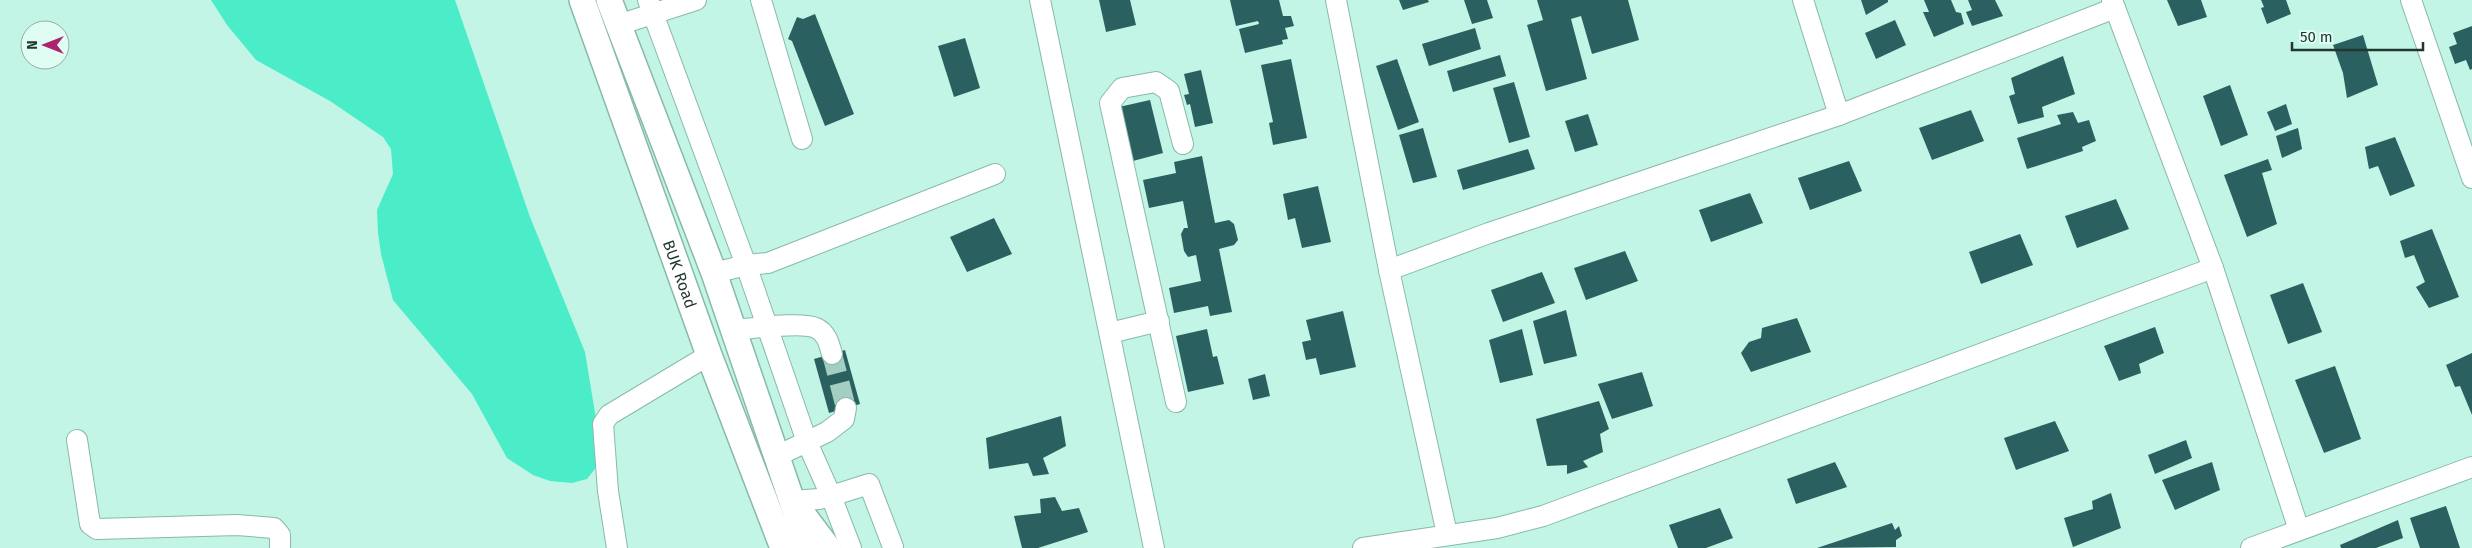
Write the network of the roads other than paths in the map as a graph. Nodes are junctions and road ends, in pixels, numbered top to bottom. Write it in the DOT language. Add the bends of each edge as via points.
graph roads {
  1 [pos="582,0"];
  2 [pos="609,0"];
  3 [pos="696,0"];
  4 [pos="761,0"];
  5 [pos="1040,0"];
  6 [pos="1336,0"];
  7 [pos="1803,0"];
  8 [pos="2411,0"];
  9 [pos="2114,4"];
  10 [pos="650,7"];
  11 [pos="618,25"];
  12 [pos="1839,115"];
  13 [pos="802,140"];
  14 [pos="1183,144"];
  15 [pos="995,174"];
  16 [pos="2472,178"];
  17 [pos="746,265"];
  18 [pos="2213,268"];
  19 [pos="1389,270"];
  20 [pos="714,273"];
  21 [pos="1158,321"];
  22 [pos="769,328"];
  23 [pos="732,330"];
  24 [pos="1110,333"];
  25 [pos="832,354"];
  26 [pos="709,355"];
  27 [pos="1176,402"];
  28 [pos="846,408"];
  29 [pos="77,440"];
  30 [pos="807,442"];
  31 [pos="777,456"];
  32 [pos="2472,467"];
  33 [pos="831,496"];
  34 [pos="792,500"];
  35 [pos="774,520"];
  36 [pos="2299,530"];
  37 [pos="1447,534"];
  38 [pos="893,547"];
  39 [pos="280,548"];
  40 [pos="617,548"];
  41 [pos="775,548"];
  42 [pos="783,548"];
  43 [pos="808,548"];
  44 [pos="828,548"];
  45 [pos="851,548"];
  46 [pos="1154,548"];
  47 [pos="1363,548"];
  48 [pos="2251,548"];
  1 -- 26 [label="main road, BUK Road"];
  2 -- 11 [label="main road, BUK Road"];
  3 -- 10 [label="street"];
  4 -- 13 [label="street"];
  5 -- 24 [label="street"];
  6 -- 19 [label="street"];
  7 -- 12 [label="street"];
  8 -- 16 [label="street"];
  9 -- 12 [label="street"];
  9 -- 18 [label="street"];
  10 -- 11 [label="street"];
  10 -- 17 [label="street"];
  11 -- 20 [label="main road, BUK Road"];
  12 -- 19 [label="street"];
  14 -- 21 [label="street" via="1169,91 1156,82 1122,88 1110,103"];
  15 -- 17 [label="street" via="768,263"];
  17 -- 20 [label="street"];
  17 -- 22 [label="street"];
  18 -- 36 [label="street"];
  18 -- 37 [label="street" via="1543,516 1498,528"];
  19 -- 37 [label="street"];
  20 -- 23 [label="main road, BUK Road"];
  21 -- 24 [label="street"];
  21 -- 27 [label="street"];
  22 -- 23 [label="street"];
  22 -- 25 [label="street" via="816,328 827,338"];
  22 -- 30 [label="street"];
  23 -- 31 [label="main road, BUK Road"];
  24 -- 46 [label="street"];
  26 -- 35 [label="main road, BUK Road"];
  26 -- 40 [label="street" via="609,415 603,424 607,483"];
  28 -- 30 [label="street" via="844,419"];
  29 -- 39 [label="street" via="90,524 97,529 237,525 274,528 280,535"];
  30 -- 31 [label="street"];
  30 -- 33 [label="street"];
  31 -- 34 [label="main road, BUK Road"];
  32 -- 36 [label="street"];
  33 -- 34 [label="street"];
  33 -- 38 [label="street" via="869,484"];
  33 -- 45 [label="street"];
  34 -- 43 [label="main road, BUK Road"];
  34 -- 44 [label="main road"];
  35 -- 41 [label="main road"];
  35 -- 42 [label="main road, BUK Road"];
  36 -- 48 [label="street"];
  37 -- 47 [label="street"];
}
